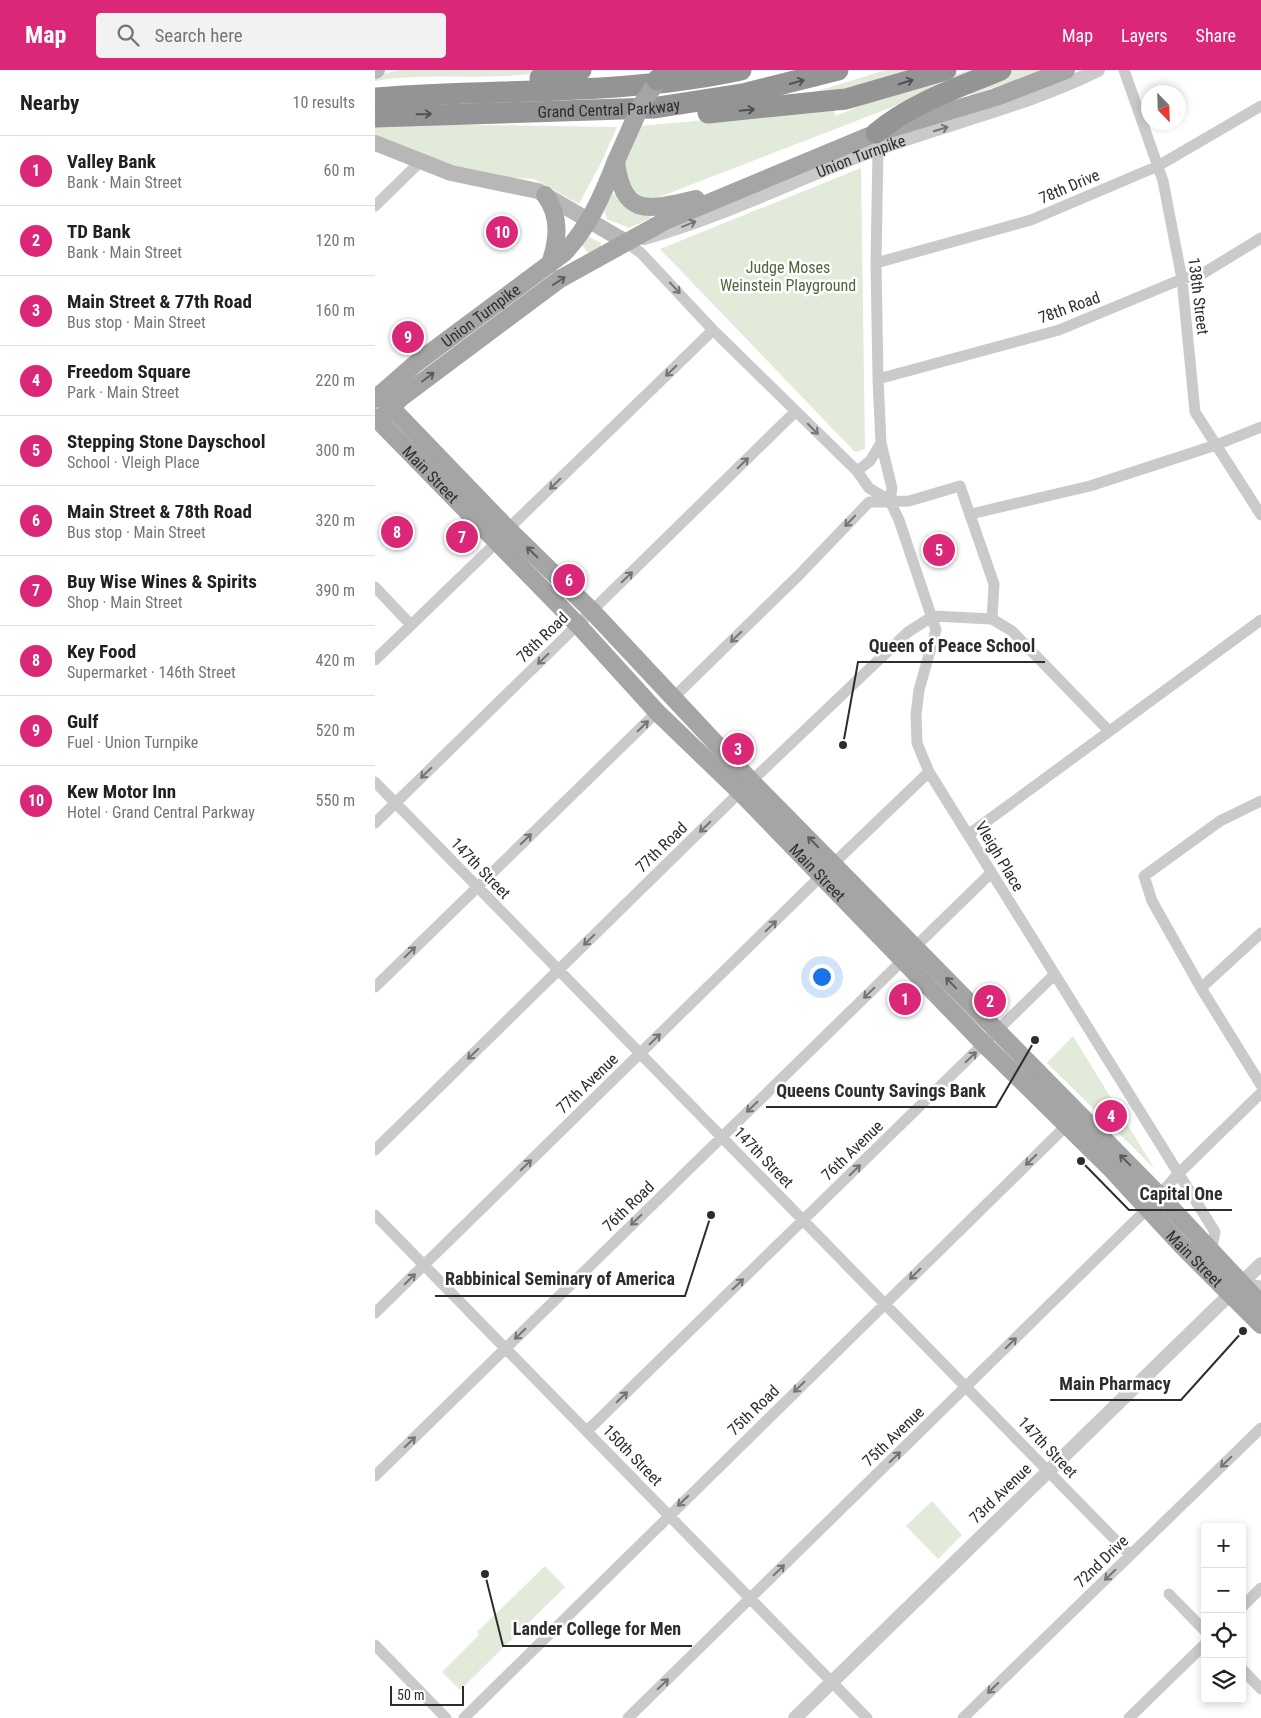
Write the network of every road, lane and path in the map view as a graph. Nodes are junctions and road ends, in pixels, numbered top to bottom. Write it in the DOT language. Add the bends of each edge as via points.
graph roads {
  1 [pos="581,70"];
  2 [pos="684,70"];
  3 [pos="741,70"];
  4 [pos="838,70"];
  5 [pos="946,70"];
  6 [pos="1001,70"];
  7 [pos="1066,70"];
  8 [pos="1098,70"];
  9 [pos="1124,70"];
  10 [pos="664,73"];
  11 [pos="540,90"];
  12 [pos="448,94"];
  13 [pos="375,98"];
  14 [pos="1261,106"];
  15 [pos="576,112"];
  16 [pos="375,117"];
  17 [pos="877,141"];
  18 [pos="375,143"];
  19 [pos="421,161"];
  20 [pos="616,161"];
  21 [pos="1158,166"];
  22 [pos="731,192"];
  23 [pos="545,195"];
  24 [pos="375,206"];
  25 [pos="589,220"];
  26 [pos="1261,238"];
  27 [pos="626,242"];
  28 [pos="574,243"];
  29 [pos="876,263"];
  30 [pos="550,264"];
  31 [pos="587,264"];
  32 [pos="1182,279"];
  33 [pos="713,330"];
  34 [pos="877,379"];
  35 [pos="376,395"];
  36 [pos="796,411"];
  37 [pos="380,417"];
  38 [pos="1261,427"];
  39 [pos="881,443"];
  40 [pos="1216,445"];
  41 [pos="857,471"];
  42 [pos="890,501"];
  43 [pos="971,514"];
  44 [pos="1261,515"];
  45 [pos="509,529"];
  46 [pos="496,542"];
  47 [pos="375,587"];
  48 [pos="592,611"];
  49 [pos="933,616"];
  50 [pos="992,618"];
  51 [pos="1261,620"];
  52 [pos="411,625"];
  53 [pos="577,625"];
  54 [pos="375,660"];
  55 [pos="673,698"];
  56 [pos="657,712"];
  57 [pos="1109,731"];
  58 [pos="929,772"];
  59 [pos="375,782"];
  60 [pos="746,787"];
  61 [pos="1261,801"];
  62 [pos="395,803"];
  63 [pos="375,823"];
  64 [pos="968,835"];
  65 [pos="834,863"];
  66 [pos="991,873"];
  67 [pos="821,876"];
  68 [pos="477,887"];
  69 [pos="1261,933"];
  70 [pos="910,953"];
  71 [pos="559,970"];
  72 [pos="1054,975"];
  73 [pos="375,986"];
  74 [pos="1201,988"];
  75 [pos="998,1030"];
  76 [pos="984,1044"];
  77 [pos="640,1054"];
  78 [pos="1261,1085"];
  79 [pos="1261,1093"];
  80 [pos="1066,1126"];
  81 [pos="722,1137"];
  82 [pos="375,1150"];
  83 [pos="1178,1174"];
  84 [pos="1154,1201"];
  85 [pos="375,1215"];
  86 [pos="803,1220"];
  87 [pos="1211,1251"];
  88 [pos="1261,1264"];
  89 [pos="424,1265"];
  90 [pos="1261,1286"];
  91 [pos="1236,1288"];
  92 [pos="885,1304"];
  93 [pos="1261,1304"];
  94 [pos="375,1313"];
  95 [pos="1261,1325"];
  96 [pos="505,1349"];
  97 [pos="966,1387"];
  98 [pos="1261,1428"];
  99 [pos="587,1431"];
  100 [pos="1048,1471"];
  101 [pos="375,1476"];
  102 [pos="669,1515"];
  103 [pos="1130,1555"];
  104 [pos="1261,1588"];
  105 [pos="1169,1594"];
  106 [pos="750,1599"];
  107 [pos="1246,1603"];
  108 [pos="1201,1627"];
  109 [pos="375,1645"];
  110 [pos="1201,1648"];
  111 [pos="1246,1673"];
  112 [pos="832,1682"];
  113 [pos="1261,1688"];
  114 [pos="446,1718"];
  115 [pos="464,1718"];
  116 [pos="628,1718"];
  117 [pos="795,1718"];
  118 [pos="867,1718"];
  119 [pos="963,1718"];
  120 [pos="1129,1718"];
  1 -- 12 [label="highway"];
  2 -- 11 [label="highway"];
  3 -- 11 [label="highway, Grand Central Parkway" via="642,84"];
  15 -- 4 [label="highway, Grand Central Parkway, one-way" via="653,108 719,99 767,90"];
  15 -- 5 [label="highway, one-way" via="662,117 833,102"];
  6 -- 17 [label="highway" via="925,101 888,123"];
  7 -- 17 [label="main road, Union Turnpike"];
  17 -- 8 [label="street, Union Turnpike, one-way" via="1007,108"];
  9 -- 21 [label="street, 138th Street"];
  10 -- 20 [label="main road, Union Turnpike, bridge" via="634,119"];
  11 -- 12 [label="highway, Grand Central Parkway"];
  12 -- 13 [label="highway, Grand Central Parkway"];
  14 -- 21 [label="street, 78th Drive"];
  16 -- 15 [label="highway, Grand Central Parkway, one-way"];
  17 -- 22 [label="main road, Union Turnpike"];
  27 -- 17 [label="street, Union Turnpike, one-way" via="679,228"];
  17 -- 29 [label="street, Vleigh Place"];
  18 -- 19 [label="main road"];
  19 -- 23 [label="main road" via="451,173 517,185"];
  19 -- 24 [label="street"];
  20 -- 22 [label="main road" via="622,192 642,207 656,208"];
  20 -- 25 [label="main road, Union Turnpike"];
  21 -- 29 [label="street, 78th Drive" via="1031,220"];
  21 -- 32 [label="street, 138th Street"];
  22 -- 27 [label="main road, Union Turnpike"];
  23 -- 25 [label="main road"];
  23 -- 30 [label="main road" via="551,203 558,229"];
  25 -- 27 [label="main road"];
  25 -- 28 [label="main road, Union Turnpike"];
  26 -- 32 [label="street, 78th Road" via="1202,274"];
  27 -- 31 [label="main road, Union Turnpike"];
  27 -- 33 [label="street, one-way" via="641,253"];
  28 -- 30 [label="main road, Union Turnpike"];
  28 -- 31 [label="main road"];
  29 -- 34 [label="street, Vleigh Place"];
  30 -- 35 [label="main road, Union Turnpike"];
  37 -- 31 [label="main road, Union Turnpike, one-way" via="401,397 476,341 560,279"];
  32 -- 34 [label="street, 78th Road" via="1059,330"];
  32 -- 40 [label="street, 138th Street" via="1195,412"];
  33 -- 36 [label="street"];
  33 -- 45 [label="street, one-way"];
  34 -- 39 [label="street, Vleigh Place"];
  35 -- 37 [label="main road, Main Street"];
  36 -- 41 [label="street, one-way"];
  48 -- 36 [label="street, 78th Road, one-way"];
  37 -- 45 [label="main road, Main Street"];
  37 -- 46 [label="main road, Main Street"];
  38 -- 40 [label="street"];
  39 -- 41 [label="street" via="870,461"];
  39 -- 42 [label="street, Vleigh Place" via="892,488"];
  40 -- 43 [label="street" via="1090,486"];
  40 -- 44 [label="street, 138th Street"];
  41 -- 42 [label="street" via="869,488"];
  42 -- 43 [label="street" via="909,501 960,486"];
  42 -- 49 [label="street, Vleigh Place"];
  42 -- 55 [label="street, one-way" via="869,502"];
  43 -- 50 [label="street" via="994,584"];
  48 -- 45 [label="main road, Main Street, one-way"];
  46 -- 52 [label="street"];
  46 -- 53 [label="main road, Main Street"];
  47 -- 52 [label="street"];
  48 -- 53 [label="street, 78th Road"];
  48 -- 55 [label="main road, Main Street"];
  49 -- 50 [label="street"];
  49 -- 58 [label="street, Vleigh Place" via="936,630 919,690 916,715 917,742"];
  49 -- 60 [label="street, 77th Road" via="908,632"];
  50 -- 57 [label="street" via="1012,631"];
  51 -- 57 [label="street"];
  52 -- 54 [label="street"];
  53 -- 56 [label="main road, Main Street"];
  53 -- 62 [label="street, 78th Road, one-way"];
  55 -- 60 [label="main road, Main Street"];
  56 -- 60 [label="main road, Main Street"];
  68 -- 56 [label="street, one-way"];
  57 -- 64 [label="street"];
  58 -- 64 [label="street, Vleigh Place"];
  58 -- 65 [label="street"];
  59 -- 62 [label="street, 147th Street"];
  65 -- 60 [label="main road, Main Street, one-way"];
  60 -- 67 [label="main road, Main Street"];
  60 -- 71 [label="street, 77th Road, one-way"];
  61 -- 74 [label="street" via="1220,820 1145,876 1153,900"];
  62 -- 63 [label="street, 78th Road"];
  62 -- 68 [label="street, 147th Street"];
  64 -- 66 [label="street, Vleigh Place"];
  65 -- 70 [label="main road, Main Street"];
  66 -- 70 [label="street, 76th Road"];
  66 -- 72 [label="street, Vleigh Place"];
  67 -- 70 [label="main road, Main Street"];
  77 -- 67 [label="street, 77th Avenue, one-way"];
  68 -- 71 [label="street, 147th Street"];
  73 -- 68 [label="street, one-way"];
  69 -- 74 [label="street"];
  75 -- 70 [label="main road, Main Street, one-way"];
  70 -- 76 [label="main road, Main Street"];
  70 -- 81 [label="street, 76th Road, one-way"];
  71 -- 77 [label="street, 147th Street"];
  71 -- 82 [label="street, 77th Road, one-way"];
  72 -- 75 [label="street, 76th Avenue"];
  72 -- 83 [label="street, Vleigh Place"];
  74 -- 78 [label="street"];
  75 -- 76 [label="street, 76th Avenue"];
  84 -- 75 [label="main road, Main Street, one-way"];
  76 -- 80 [label="main road, Main Street"];
  86 -- 76 [label="street, 76th Avenue, one-way"];
  77 -- 81 [label="street, 147th Street"];
  89 -- 77 [label="street, 77th Avenue, one-way"];
  79 -- 83 [label="street, 75th Avenue"];
  80 -- 84 [label="main road, Main Street" via="1109,1167"];
  80 -- 92 [label="street, 75th Road, one-way"];
  81 -- 86 [label="street, 147th Street"];
  81 -- 96 [label="street, 76th Road, one-way"];
  83 -- 84 [label="street, 75th Avenue"];
  83 -- 87 [label="street, Vleigh Place" via="1215,1232"];
  84 -- 87 [label="main road, Main Street"];
  84 -- 91 [label="main road, Main Street" via="1181,1245"];
  97 -- 84 [label="street, 75th Avenue, one-way"];
  85 -- 89 [label="street, 150th Street"];
  86 -- 92 [label="street, 147th Street"];
  99 -- 86 [label="street, 76th Avenue, one-way"];
  87 -- 91 [label="main road, Main Street"];
  88 -- 91 [label="street, 73rd Avenue"];
  94 -- 89 [label="street, 77th Avenue, one-way"];
  89 -- 96 [label="street, 150th Street"];
  90 -- 91 [label="street, Main Street"];
  91 -- 93 [label="main road, Main Street"];
  91 -- 95 [label="main road, Main Street"];
  91 -- 100 [label="street, 73rd Avenue"];
  92 -- 97 [label="street, 147th Street"];
  92 -- 102 [label="street, 75th Road, one-way"];
  96 -- 99 [label="street, 150th Street"];
  101 -- 96 [label="street, 76th Road, one-way"];
  97 -- 100 [label="street, 147th Street"];
  106 -- 97 [label="street, 75th Avenue, one-way"];
  98 -- 103 [label="street, 72nd Drive, one-way"];
  99 -- 102 [label="street, 150th Street"];
  100 -- 103 [label="street, 147th Street"];
  100 -- 112 [label="street, 73rd Avenue"];
  102 -- 106 [label="street, 150th Street"];
  102 -- 115 [label="street, 75th Road"];
  103 -- 119 [label="street, 72nd Drive, one-way"];
  104 -- 107 [label="street"];
  105 -- 108 [label="street"];
  106 -- 112 [label="street, 150th Street"];
  116 -- 106 [label="street, 75th Avenue, one-way"];
  109 -- 114 [label="street"];
  110 -- 120 [label="street"];
  111 -- 113 [label="street"];
  112 -- 117 [label="street, 73rd Avenue"];
  112 -- 118 [label="street, 150th Street"];
}
